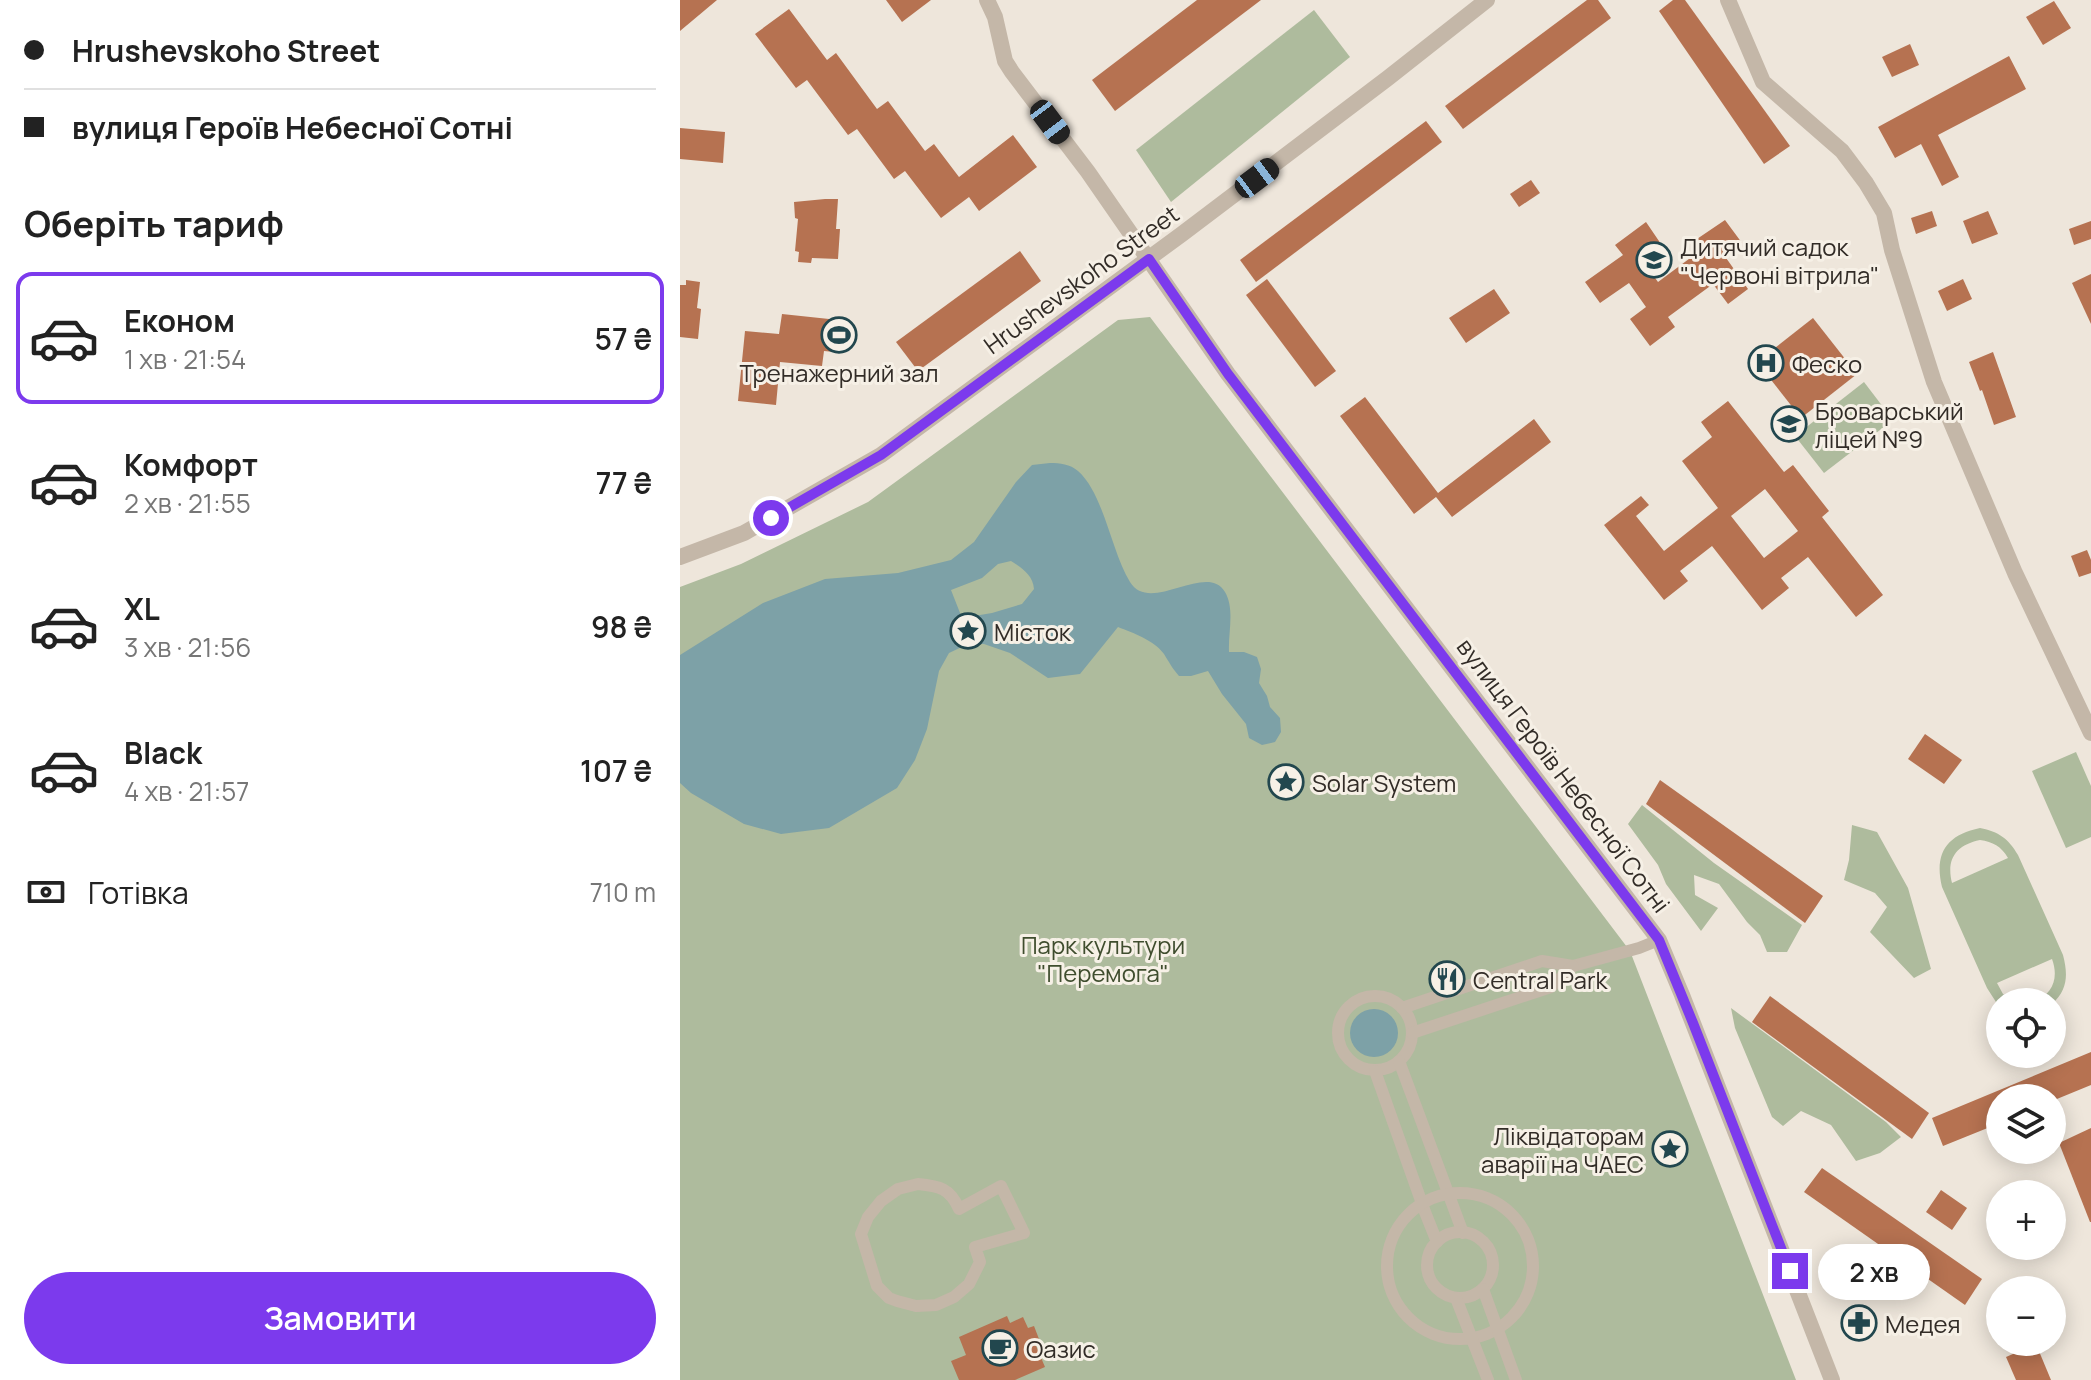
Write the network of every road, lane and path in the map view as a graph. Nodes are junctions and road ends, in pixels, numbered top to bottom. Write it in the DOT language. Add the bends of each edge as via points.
graph roads {
  1 [pos="987,0"];
  2 [pos="1487,0"];
  3 [pos="1728,0"];
  4 [pos="1149,259"];
  5 [pos="680,557"];
  6 [pos="2091,733"];
  7 [pos="1659,940"];
  8 [pos="1573,966"];
  9 [pos="1402,1008"];
  10 [pos="1412,1033"];
  11 [pos="1399,1061"];
  12 [pos="1375,1071"];
  13 [pos="1447,1194"];
  14 [pos="953,1196"];
  15 [pos="1423,1203"];
  16 [pos="1463,1233"];
  17 [pos="1437,1242"];
  18 [pos="1483,1289"];
  19 [pos="1456,1298"];
  20 [pos="1497,1328"];
  21 [pos="1472,1338"];
  22 [pos="1488,1380"];
  23 [pos="1516,1380"];
  24 [pos="1832,1380"];
  1 -- 4 [label="street, вулиця Героїв Небесної Сотні" via="1005,61"];
  2 -- 4 [label="street, Hrushevskoho Street"];
  3 -- 6 [label="street" via="1763,82 1842,151 1884,213 1934,382 2015,573"];
  4 -- 5 [label="street, Hrushevskoho Street" via="881,455 744,533"];
  4 -- 7 [label="street, вулиця Героїв Небесної Сотні" via="1228,374"];
  7 -- 8 [label="street"];
  7 -- 24 [label="street, вулиця Героїв Небесної Сотні"];
  8 -- 9 [label="street" via="1542,961"];
  8 -- 10 [label="street" via="1551,987"];
  9 -- 10 [label="street"];
  9 -- 12 [label="street" via="1383,997 1366,997 1349,1006 1339,1021 1338,1040 1345,1057"];
  10 -- 11 [label="street"];
  11 -- 12 [label="street"];
  11 -- 13 [label="street"];
  12 -- 15 [label="street"];
  13 -- 15 [label="street"];
  13 -- 16 [label="street"];
  13 -- 20 [label="street" via="1475,1194 1497,1203 1516,1218 1528,1239 1533,1262 1530,1286 1520,1307"];
  14 -- 14 [label="street" via="938,1186 918,1184 898,1189 868,1217 861,1234 877,1286 889,1298 916,1306 954,1297 976,1273 980,1262 975,1247 1024,1233 1001,1186 959,1209"];
  15 -- 17 [label="street"];
  15 -- 21 [label="street" via="1405,1217 1392,1239 1387,1264 1391,1289 1403,1311 1422,1328 1446,1337"];
  16 -- 17 [label="street"];
  16 -- 18 [label="street" via="1479,1238 1492,1256 1492,1273"];
  17 -- 19 [label="street" via="1429,1258 1430,1278 1443,1294"];
  18 -- 19 [label="street"];
  18 -- 20 [label="street"];
  19 -- 21 [label="street"];
  20 -- 21 [label="street"];
  20 -- 23 [label="street"];
  21 -- 22 [label="street"];
}
